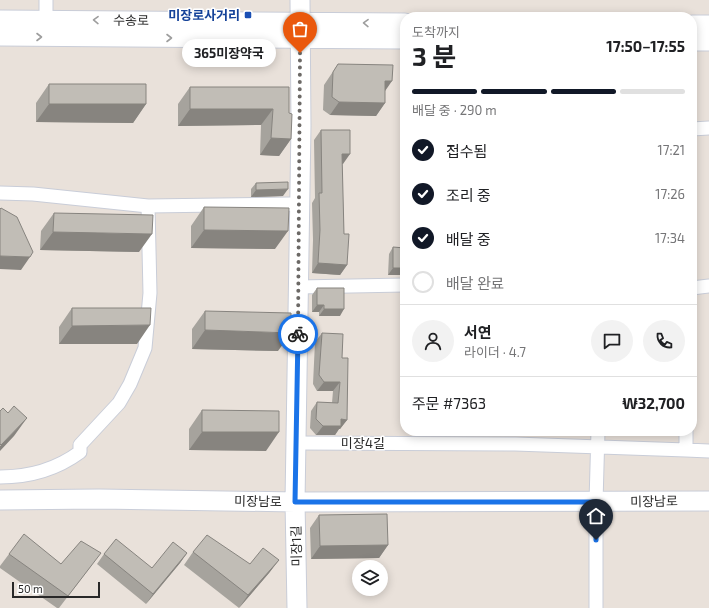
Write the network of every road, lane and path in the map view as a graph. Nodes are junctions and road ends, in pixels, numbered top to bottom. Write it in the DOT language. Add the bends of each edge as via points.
graph roads {
  1 [pos="46,0"];
  2 [pos="300,0"];
  3 [pos="0,20"];
  4 [pos="46,20"];
  5 [pos="400,23"];
  6 [pos="300,29"];
  7 [pos="0,36"];
  8 [pos="400,39"];
  9 [pos="709,128"];
  10 [pos="697,129"];
  11 [pos="0,193"];
  12 [pos="148,206"];
  13 [pos="299,206"];
  14 [pos="400,285"];
  15 [pos="709,286"];
  16 [pos="298,287"];
  17 [pos="697,287"];
  18 [pos="598,436"];
  19 [pos="686,436"];
  20 [pos="296,443"];
  21 [pos="598,447"];
  22 [pos="686,450"];
  23 [pos="709,451"];
  24 [pos="0,477"];
  25 [pos="0,500"];
  26 [pos="709,501"];
  27 [pos="295,502"];
  28 [pos="596,502"];
  29 [pos="297,608"];
  30 [pos="596,608"];
  1 -- 4 [label="street"];
  2 -- 6 [label="street, 미장1길"];
  3 -- 4 [label="street, 수송로"];
  6 -- 4 [label="street, 수송로, one-way"];
  5 -- 6 [label="street, 수송로, one-way"];
  7 -- 6 [label="street, 수송로, one-way"];
  6 -- 8 [label="street, 수송로"];
  6 -- 13 [label="street, 미장1길"];
  9 -- 10 [label="street"];
  11 -- 12 [label="street"];
  12 -- 13 [label="street"];
  12 -- 24 [label="street" via="150,293 145,348 130,384 119,403 80,445 80,452 68,461 35,474"];
  13 -- 16 [label="street, 미장1길"];
  14 -- 16 [label="street"];
  15 -- 17 [label="street"];
  16 -- 20 [label="street, 미장1길"];
  18 -- 21 [label="street"];
  19 -- 22 [label="street"];
  20 -- 21 [label="street, 미장4길"];
  20 -- 27 [label="street, 미장1길"];
  21 -- 22 [label="street, 미장4길"];
  21 -- 28 [label="street"];
  22 -- 23 [label="street, 미장4길"];
  25 -- 27 [label="street, 미장남로"];
  26 -- 28 [label="street, 미장남로"];
  27 -- 28 [label="street, 미장남로"];
  27 -- 29 [label="street, 미장1길"];
  28 -- 30 [label="street"];
}
